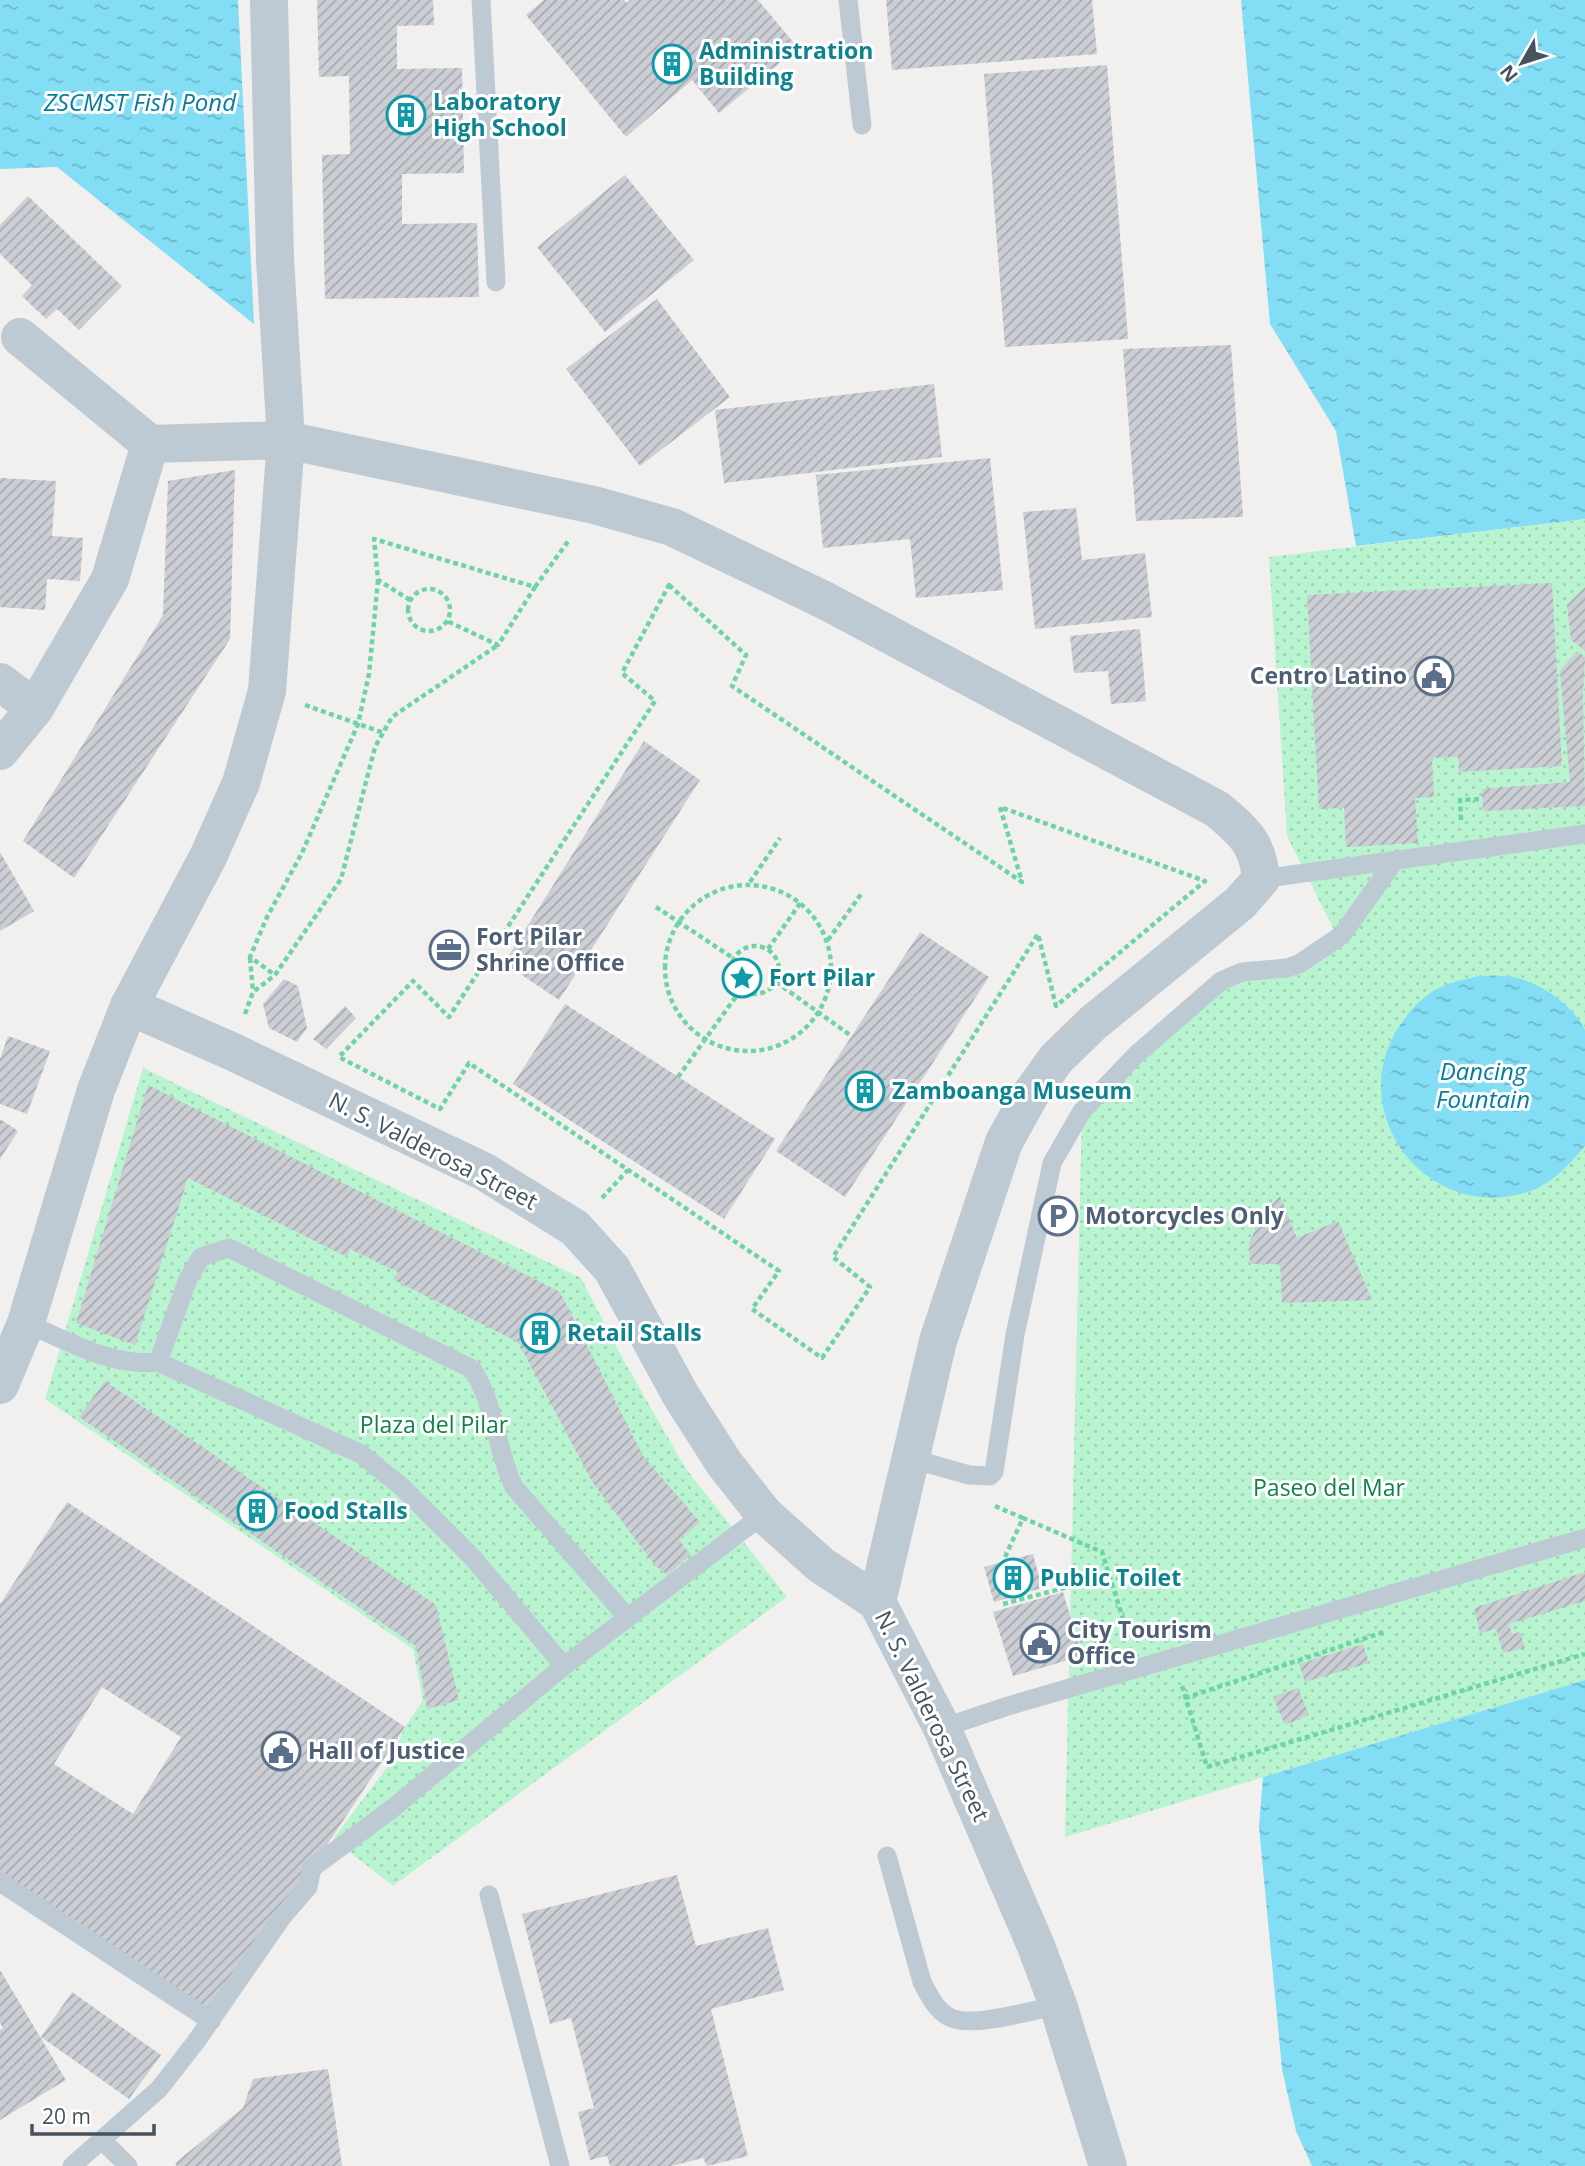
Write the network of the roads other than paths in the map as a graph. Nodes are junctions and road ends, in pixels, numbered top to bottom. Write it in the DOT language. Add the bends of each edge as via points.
graph roads {
  1 [pos="269,0"];
  2 [pos="481,0"];
  3 [pos="848,0"];
  4 [pos="862,125"];
  5 [pos="496,282"];
  6 [pos="20,337"];
  7 [pos="286,440"];
  8 [pos="150,444"];
  9 [pos="0,682"];
  10 [pos="35,708"];
  11 [pos="0,751"];
  12 [pos="1585,834"];
  13 [pos="1393,863"];
  14 [pos="1261,879"];
  15 [pos="129,1006"];
  16 [pos="26,1323"];
  17 [pos="158,1362"];
  18 [pos="0,1385"];
  19 [pos="909,1458"];
  20 [pos="764,1514"];
  21 [pos="1585,1538"];
  22 [pos="877,1602"];
  23 [pos="627,1617"];
  24 [pos="564,1666"];
  25 [pos="943,1728"];
  26 [pos="887,1856"];
  27 [pos="0,1882"];
  28 [pos="489,1895"];
  29 [pos="1058,2005"];
  30 [pos="211,2021"];
  31 [pos="102,2140"];
  32 [pos="72,2166"];
  33 [pos="128,2166"];
  34 [pos="560,2166"];
  35 [pos="1108,2166"];
  1 -- 7 [label="street" via="275,259"];
  2 -- 5 [label="lane"];
  3 -- 4 [label="lane"];
  6 -- 8 [label="street"];
  7 -- 8 [label="street"];
  7 -- 14 [label="street" via="594,505 671,527 758,567 1217,809 1250,840 1259,856"];
  7 -- 15 [label="street" via="267,691 241,783 208,858"];
  8 -- 10 [label="street" via="110,579"];
  9 -- 10 [label="street"];
  10 -- 11 [label="street"];
  12 -- 13 [label="lane"];
  13 -- 14 [label="lane"];
  13 -- 19 [label="lane" via="1342,935 1299,964 1242,972 1221,981 1136,1055 1082,1111 1052,1163 1015,1335 994,1472 969,1475"];
  14 -- 19 [label="street" via="1240,903 1093,1023 1056,1059 1030,1095 1004,1142 938,1341"];
  15 -- 16 [label="street" via="96,1090"];
  15 -- 20 [label="street, N. S. Valderosa Street" via="485,1172 575,1227 612,1269 680,1394 724,1463"];
  16 -- 17 [label="lane" via="114,1360 133,1365"];
  16 -- 18 [label="street"];
  17 -- 23 [label="lane" via="201,1256 229,1248 472,1369 481,1382 514,1487"];
  17 -- 24 [label="lane" via="361,1454 403,1488 473,1558"];
  19 -- 22 [label="street"];
  20 -- 22 [label="street, N. S. Valderosa Street" via="821,1565"];
  20 -- 23 [label="lane"];
  21 -- 25 [label="lane"];
  22 -- 25 [label="street, N. S. Valderosa Street"];
  23 -- 24 [label="lane"];
  24 -- 30 [label="lane" via="393,1808 312,1868 308,1888 282,1917"];
  25 -- 29 [label="street, N. S. Valderosa Street"];
  26 -- 29 [label="lane" via="922,1982 932,2001 949,2017 968,2021"];
  27 -- 30 [label="lane"];
  28 -- 34 [label="lane"];
  29 -- 35 [label="street, N. S. Valderosa Street"];
  30 -- 31 [label="lane" via="159,2089"];
  31 -- 32 [label="lane"];
  31 -- 33 [label="lane"];
}
